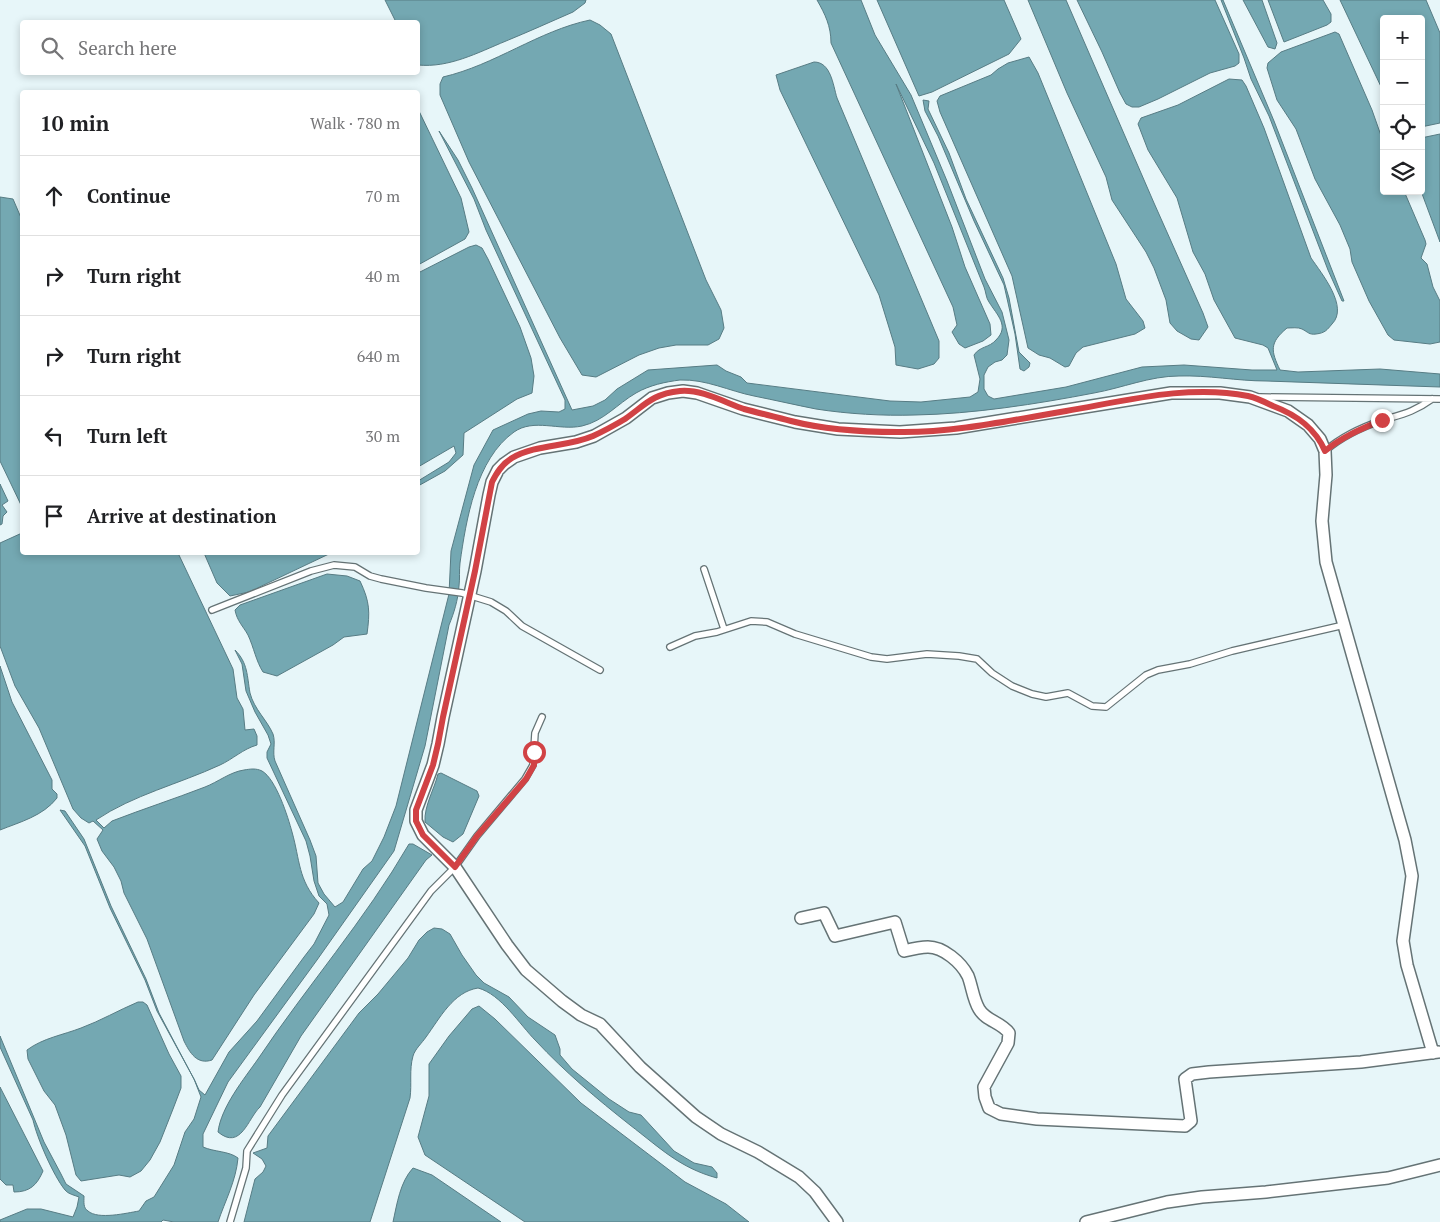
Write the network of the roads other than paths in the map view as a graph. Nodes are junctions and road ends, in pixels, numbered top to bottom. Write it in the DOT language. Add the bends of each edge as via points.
graph roads {
  1 [pos="1250,397"];
  2 [pos="1432,399"];
  3 [pos="1440,399"];
  4 [pos="1325,451"];
  5 [pos="704,569"];
  6 [pos="466,594"];
  7 [pos="212,610"];
  8 [pos="1344,625"];
  9 [pos="724,630"];
  10 [pos="670,647"];
  11 [pos="600,670"];
  12 [pos="542,717"];
  13 [pos="455,867"];
  14 [pos="801,918"];
  15 [pos="1436,1053"];
  16 [pos="1440,1166"];
  17 [pos="230,1222"];
  18 [pos="837,1222"];
  19 [pos="1086,1222"];
  1 -- 2 [label="lane"];
  1 -- 4 [label="street" via="1288,411 1308,425"];
  1 -- 6 [label="street" via="1171,393 956,428 900,432 838,429 795,422 697,393 668,393 652,398 594,436 540,448 504,464 492,482"];
  2 -- 3 [label="lane"];
  2 -- 4 [label="lane" via="1405,415 1356,431"];
  4 -- 8 [label="street" via="1323,529 1326,562"];
  5 -- 9 [label="lane"];
  6 -- 7 [label="lane" via="381,579 355,567 334,565"];
  6 -- 11 [label="lane" via="491,602 522,626"];
  6 -- 13 [label="street" via="438,744 416,816 423,835"];
  8 -- 9 [label="lane" via="1158,670 1146,675 1106,707 1092,706 1068,693 1032,694 1012,686 978,659 927,654 871,657 767,622 751,620"];
  8 -- 15 [label="street" via="1405,840 1412,876 1402,940"];
  9 -- 10 [label="lane" via="695,636"];
  12 -- 13 [label="lane" via="535,733 534,765 526,779"];
  13 -- 17 [label="lane" via="431,891 282,1095 247,1151 246,1168"];
  13 -- 18 [label="street" via="526,970 575,1010 600,1024 640,1067 696,1117 799,1177"];
  14 -- 15 [label="street" via="824,912 835,936 895,922 904,950 929,947 954,958 967,974 979,1010 1010,1033 1008,1043 984,1087 989,1108 1001,1114 1185,1126 1191,1121 1185,1079 1192,1074 1361,1062"];
  16 -- 19 [label="street" via="1388,1178 1167,1202"];
}
